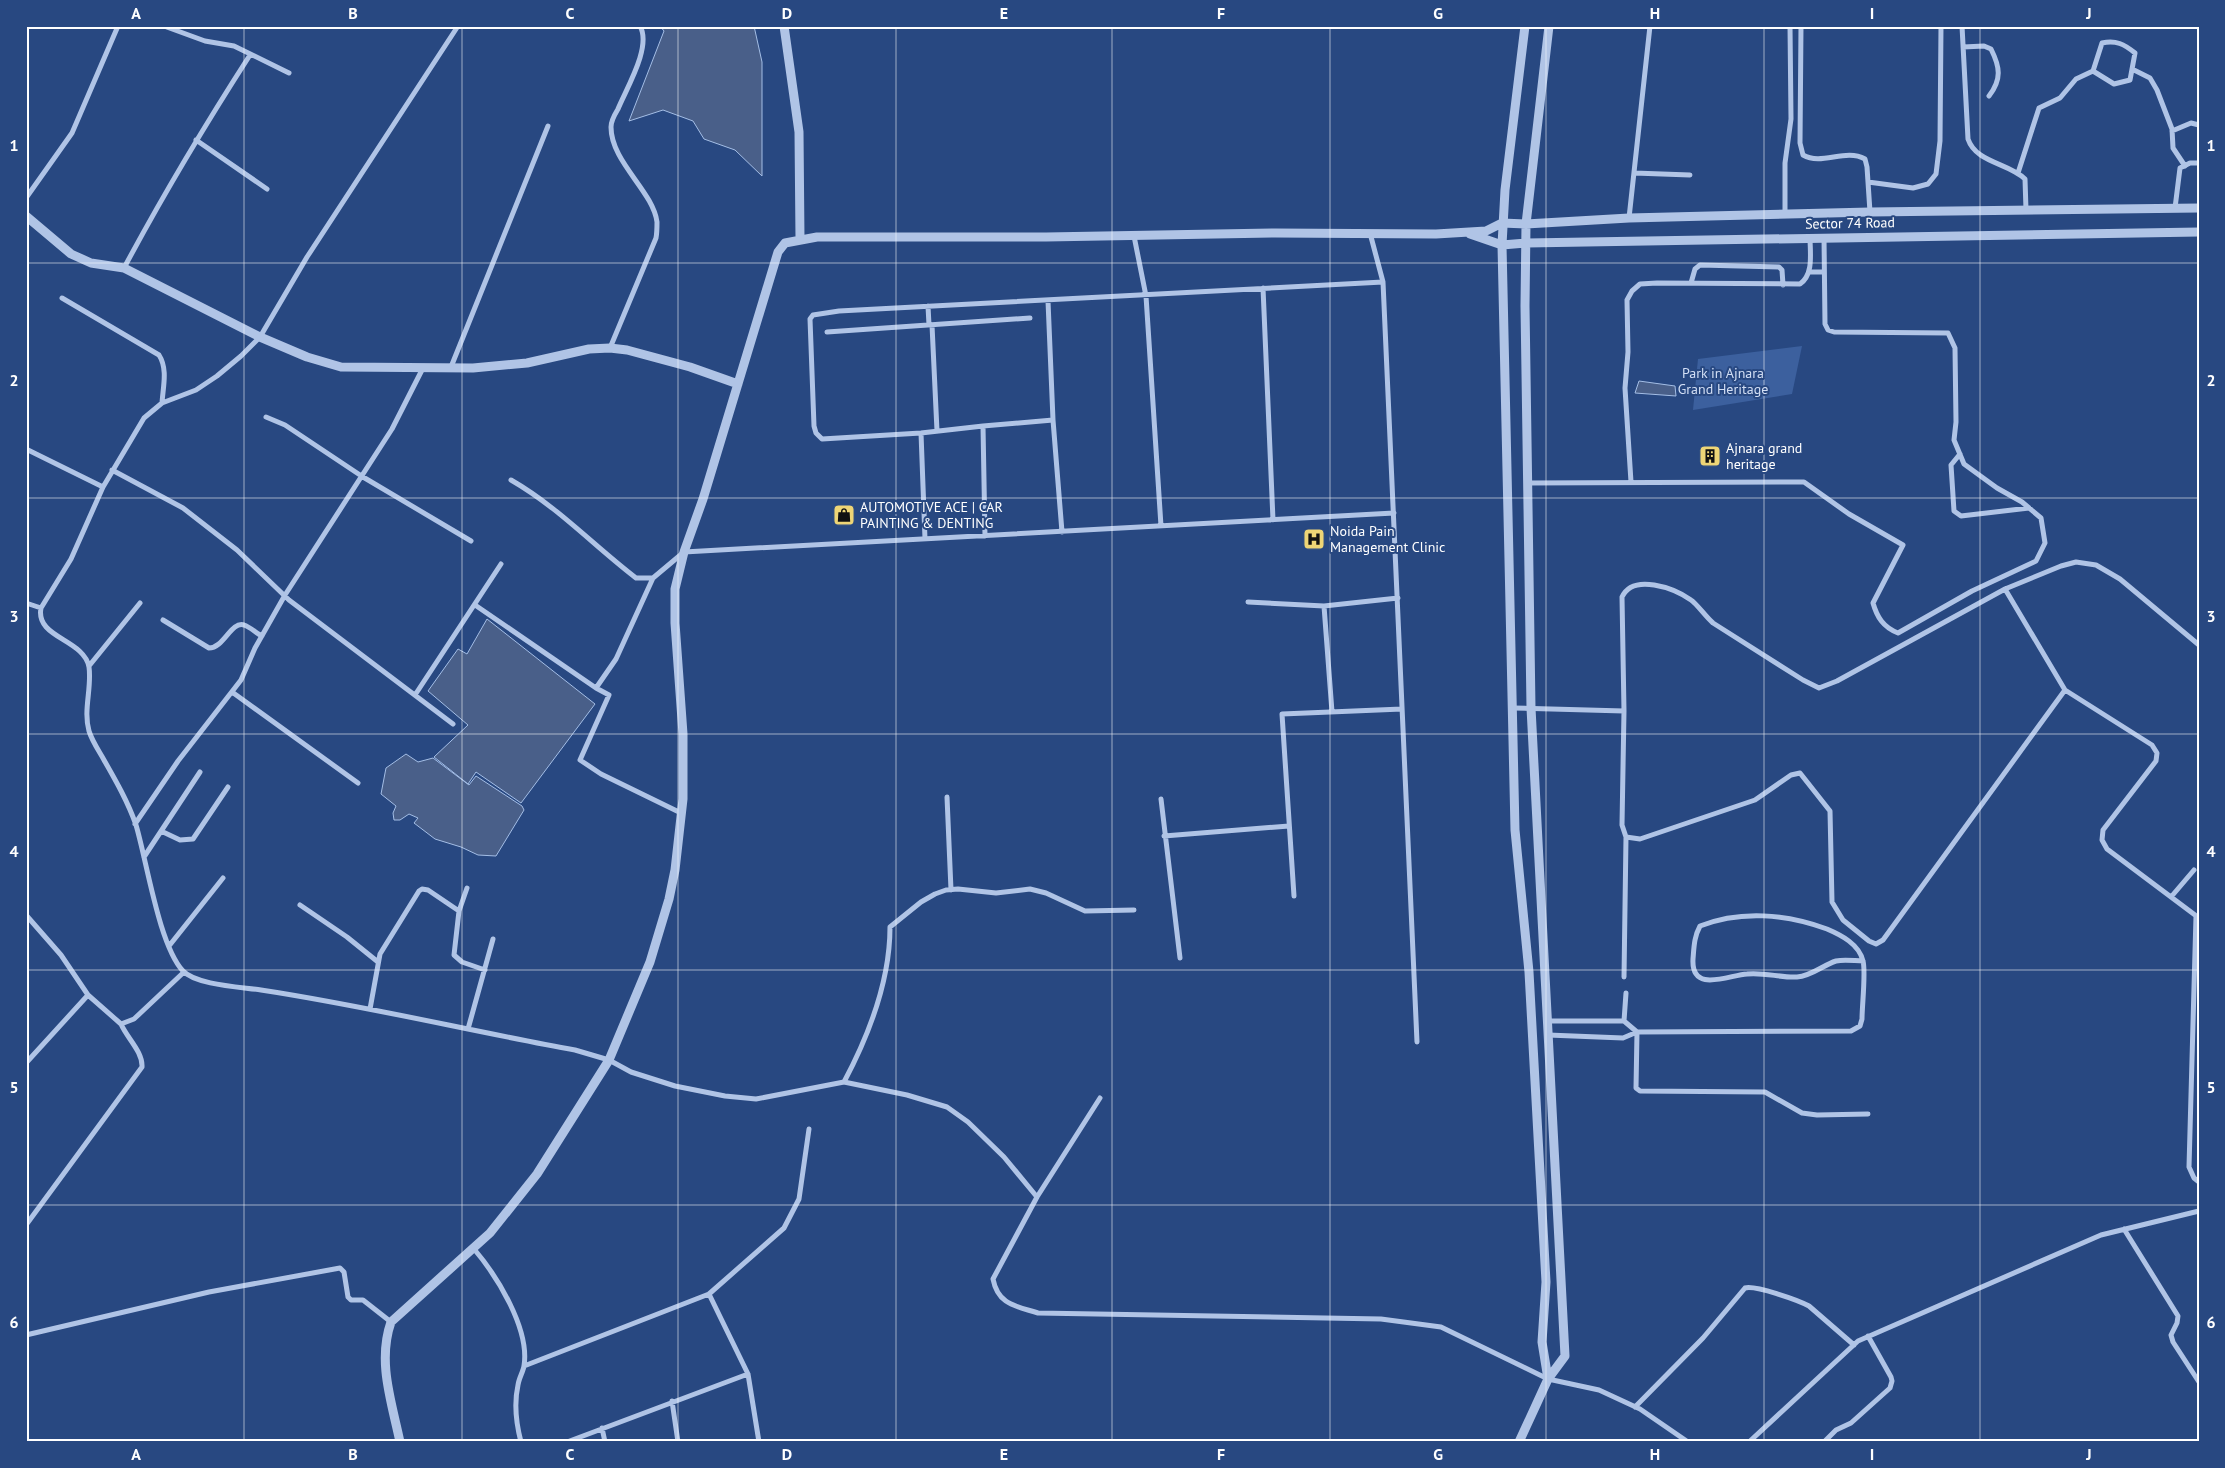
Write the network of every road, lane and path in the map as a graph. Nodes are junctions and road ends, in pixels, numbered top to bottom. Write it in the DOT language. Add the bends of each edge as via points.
graph roads {
  1 [pos="118,26"];
  2 [pos="164,26"];
  3 [pos="458,26"];
  4 [pos="640,26"];
  5 [pos="784,26"];
  6 [pos="1525,26"];
  7 [pos="1549,26"];
  8 [pos="1650,26"];
  9 [pos="1790,26"];
  10 [pos="1801,26"];
  11 [pos="1941,26"];
  12 [pos="1962,26"];
  13 [pos="1963,47"];
  14 [pos="250,55"];
  15 [pos="2132,69"];
  16 [pos="2093,71"];
  17 [pos="289,73"];
  18 [pos="1989,96"];
  19 [pos="2199,125"];
  20 [pos="548,126"];
  21 [pos="2172,131"];
  22 [pos="196,140"];
  23 [pos="2199,163"];
  24 [pos="2186,166"];
  25 [pos="2018,173"];
  26 [pos="1634,174"];
  27 [pos="1690,175"];
  28 [pos="1868,182"];
  29 [pos="267,189"];
  30 [pos="26,198"];
  31 [pos="2175,208"];
  32 [pos="2199,208"];
  33 [pos="2026,210"];
  34 [pos="1870,212"];
  35 [pos="1785,214"];
  36 [pos="26,216"];
  37 [pos="1629,218"];
  38 [pos="1502,224"];
  39 [pos="1526,224"];
  40 [pos="2199,232"];
  41 [pos="1370,233"];
  42 [pos="1467,233"];
  43 [pos="1134,236"];
  44 [pos="1810,237"];
  45 [pos="1824,237"];
  46 [pos="800,239"];
  47 [pos="1527,243"];
  48 [pos="1502,246"];
  49 [pos="124,268"];
  50 [pos="1810,272"];
  51 [pos="1824,272"];
  52 [pos="1383,282"];
  53 [pos="1691,283"];
  54 [pos="1783,285"];
  55 [pos="1263,288"];
  56 [pos="1146,296"];
  57 [pos="62,298"];
  58 [pos="1048,301"];
  59 [pos="928,306"];
  60 [pos="1030,318"];
  61 [pos="930,325"];
  62 [pos="827,332"];
  63 [pos="260,337"];
  64 [pos="610,348"];
  65 [pos="451,367"];
  66 [pos="423,368"];
  67 [pos="738,384"];
  68 [pos="162,403"];
  69 [pos="266,417"];
  70 [pos="1053,420"];
  71 [pos="983,426"];
  72 [pos="937,431"];
  73 [pos="921,433"];
  74 [pos="26,449"];
  75 [pos="1960,454"];
  76 [pos="112,470"];
  77 [pos="364,477"];
  78 [pos="511,480"];
  79 [pos="1631,482"];
  80 [pos="1527,483"];
  81 [pos="103,487"];
  82 [pos="2028,508"];
  83 [pos="1394,513"];
  84 [pos="1273,520"];
  85 [pos="1161,526"];
  86 [pos="1062,532"];
  87 [pos="985,536"];
  88 [pos="925,539"];
  89 [pos="471,541"];
  90 [pos="684,552"];
  91 [pos="501,564"];
  92 [pos="653,578"];
  93 [pos="2005,589"];
  94 [pos="285,595"];
  95 [pos="1398,598"];
  96 [pos="26,602"];
  97 [pos="1248,602"];
  98 [pos="140,603"];
  99 [pos="475,606"];
  100 [pos="1324,606"];
  101 [pos="41,608"];
  102 [pos="163,620"];
  103 [pos="262,636"];
  104 [pos="2199,645"];
  105 [pos="89,666"];
  106 [pos="596,688"];
  107 [pos="2065,690"];
  108 [pos="232,692"];
  109 [pos="415,695"];
  110 [pos="1513,708"];
  111 [pos="1531,708"];
  112 [pos="1402,709"];
  113 [pos="1624,711"];
  114 [pos="1332,712"];
  115 [pos="453,724"];
  116 [pos="200,772"];
  117 [pos="358,783"];
  118 [pos="228,787"];
  119 [pos="947,797"];
  120 [pos="1161,799"];
  121 [pos="681,813"];
  122 [pos="136,824"];
  123 [pos="1289,826"];
  124 [pos="161,831"];
  125 [pos="1164,836"];
  126 [pos="1626,837"];
  127 [pos="144,857"];
  128 [pos="2194,870"];
  129 [pos="223,878"];
  130 [pos="467,888"];
  131 [pos="951,890"];
  132 [pos="1294,896"];
  133 [pos="2171,897"];
  134 [pos="300,905"];
  135 [pos="1134,910"];
  136 [pos="459,911"];
  137 [pos="26,915"];
  138 [pos="2198,917"];
  139 [pos="493,940"];
  140 [pos="169,946"];
  141 [pos="1180,958"];
  142 [pos="1863,961"];
  143 [pos="378,962"];
  144 [pos="485,970"];
  145 [pos="184,972"];
  146 [pos="1624,977"];
  147 [pos="1626,993"];
  148 [pos="88,995"];
  149 [pos="370,1009"];
  150 [pos="1547,1021"];
  151 [pos="1624,1022"];
  152 [pos="121,1024"];
  153 [pos="468,1029"];
  154 [pos="1637,1032"];
  155 [pos="1548,1035"];
  156 [pos="1417,1042"];
  157 [pos="609,1060"];
  158 [pos="26,1063"];
  159 [pos="844,1082"];
  160 [pos="1100,1098"];
  161 [pos="1868,1114"];
  162 [pos="809,1129"];
  163 [pos="2199,1182"];
  164 [pos="1037,1197"];
  165 [pos="2199,1211"];
  166 [pos="26,1225"];
  167 [pos="2124,1229"];
  168 [pos="474,1249"];
  169 [pos="709,1294"];
  170 [pos="390,1322"];
  171 [pos="26,1335"];
  172 [pos="1868,1336"];
  173 [pos="1854,1345"];
  174 [pos="524,1366"];
  175 [pos="748,1374"];
  176 [pos="1548,1379"];
  177 [pos="2199,1382"];
  178 [pos="672,1401"];
  179 [pos="1635,1407"];
  180 [pos="602,1428"];
  181 [pos="400,1442"];
  182 [pos="521,1442"];
  183 [pos="567,1442"];
  184 [pos="605,1442"];
  185 [pos="678,1442"];
  186 [pos="759,1442"];
  187 [pos="1519,1442"];
  188 [pos="1688,1442"];
  189 [pos="1750,1442"];
  190 [pos="1824,1442"];
  1 -- 30 [label="street" via="70,138"];
  2 -- 14 [label="street" via="206,41 234,46"];
  3 -- 63 [label="street" via="307,257"];
  4 -- 64 [label="street" via="644,42 611,123 612,137 651,207 657,221 656,238"];
  5 -- 46 [label="street" via="799,132"];
  6 -- 38 [label="street"];
  7 -- 39 [label="street"];
  8 -- 26 [label="street"];
  9 -- 35 [label="street"];
  10 -- 28 [label="street" via="1800,143 1803,155 1810,159 1856,154 1864,159"];
  11 -- 28 [label="street" via="1940,141 1936,174 1928,184 1913,188"];
  12 -- 13 [label="street"];
  13 -- 18 [label="street" via="1991,49 1999,76 1998,84"];
  13 -- 25 [label="street" via="1971,148"];
  14 -- 17 [label="street"];
  14 -- 22 [label="street"];
  15 -- 16 [label="street" via="2130,80 2114,84"];
  15 -- 16 [label="street" via="2135,53 2123,44 2111,41 2102,44"];
  15 -- 21 [label="street" via="2150,78 2158,90"];
  16 -- 25 [label="street" via="2076,79 2060,98 2039,108"];
  19 -- 21 [label="street" via="2191,124"];
  20 -- 65 [label="street"];
  21 -- 24 [label="street" via="2173,148"];
  22 -- 29 [label="street"];
  22 -- 49 [label="street"];
  23 -- 24 [label="street"];
  24 -- 31 [label="street" via="2180,168"];
  25 -- 33 [label="street" via="2025,179"];
  26 -- 27 [label="street"];
  26 -- 37 [label="street"];
  28 -- 34 [label="street"];
  31 -- 32 [label="street, Sector 74 Road"];
  31 -- 33 [label="street, Sector 74 Road"];
  33 -- 34 [label="street, Sector 74 Road"];
  34 -- 35 [label="street, Sector 74 Road"];
  35 -- 37 [label="street, Sector 74 Road"];
  36 -- 49 [label="street" via="71,254 91,263"];
  37 -- 39 [label="street, Sector 74 Road"];
  38 -- 39 [label="street, Sector 74 Road"];
  38 -- 42 [label="street, Sector 74 Road" via="1486,231"];
  38 -- 48 [label="street"];
  39 -- 47 [label="street"];
  40 -- 45 [label="street, Sector 74 Road"];
  41 -- 42 [label="street"];
  41 -- 43 [label="street"];
  41 -- 52 [label="street"];
  42 -- 48 [label="street"];
  43 -- 46 [label="street"];
  43 -- 56 [label="street"];
  44 -- 45 [label="street, Sector 74 Road"];
  44 -- 47 [label="street, Sector 74 Road"];
  44 -- 50 [label="street"];
  45 -- 51 [label="street"];
  46 -- 67 [label="street" via="785,243 778,252"];
  47 -- 48 [label="street, Sector 74 Road"];
  47 -- 80 [label="street"];
  48 -- 110 [label="street"];
  49 -- 63 [label="street"];
  50 -- 51 [label="street"];
  50 -- 54 [label="street" via="1800,284"];
  51 -- 75 [label="street" via="1825,324 1830,331 1948,333 1952,336 1955,357 1954,440"];
  52 -- 55 [label="street"];
  52 -- 83 [label="street"];
  53 -- 54 [label="street"];
  53 -- 54 [label="street" via="1695,268 1700,264 1779,267"];
  53 -- 79 [label="street" via="1640,284 1627,300 1625,388"];
  55 -- 56 [label="street"];
  55 -- 84 [label="street"];
  56 -- 58 [label="street"];
  56 -- 85 [label="street"];
  57 -- 68 [label="street" via="159,355 164,369"];
  58 -- 59 [label="street"];
  58 -- 70 [label="street"];
  59 -- 61 [label="street"];
  59 -- 73 [label="street" via="820,312 810,319 816,433 829,439"];
  60 -- 61 [label="street"];
  61 -- 62 [label="street"];
  61 -- 72 [label="street"];
  63 -- 66 [label="street" via="341,367"];
  63 -- 68 [label="street" via="217,376 196,390"];
  64 -- 65 [label="street" via="589,349 527,363"];
  64 -- 67 [label="street" via="690,367"];
  65 -- 66 [label="street"];
  66 -- 77 [label="street"];
  67 -- 90 [label="street"];
  68 -- 76 [label="street" via="144,418"];
  69 -- 77 [label="street" via="285,425"];
  70 -- 71 [label="street"];
  70 -- 86 [label="street"];
  71 -- 72 [label="street"];
  71 -- 87 [label="street"];
  72 -- 73 [label="street"];
  73 -- 88 [label="street"];
  74 -- 81 [label="street"];
  75 -- 82 [label="street" via="1964,464"];
  75 -- 82 [label="street" via="1951,465 1954,511 1961,516"];
  76 -- 81 [label="street"];
  76 -- 94 [label="street" via="183,508"];
  77 -- 89 [label="street"];
  77 -- 94 [label="street"];
  78 -- 92 [label="street" via="556,510 636,578"];
  79 -- 80 [label="street"];
  79 -- 82 [label="street" via="1804,482 1849,514 1903,545 1873,603 1877,616 1889,629 1898,633 2036,561 2045,543 2041,518"];
  80 -- 111 [label="street"];
  81 -- 101 [label="street" via="71,559"];
  83 -- 84 [label="street"];
  83 -- 95 [label="street"];
  84 -- 85 [label="street"];
  85 -- 86 [label="street"];
  86 -- 87 [label="street"];
  87 -- 88 [label="street"];
  88 -- 90 [label="street"];
  90 -- 92 [label="street"];
  90 -- 121 [label="street" via="674,606 683,734"];
  91 -- 99 [label="street"];
  92 -- 106 [label="street" via="616,659"];
  93 -- 104 [label="street" via="2076,562 2096,565 2120,579"];
  93 -- 107 [label="street"];
  93 -- 113 [label="street" via="1819,688 1713,623 1693,602 1672,588 1636,584 1626,589 1622,598"];
  94 -- 103 [label="street"];
  94 -- 109 [label="street"];
  95 -- 100 [label="street"];
  95 -- 112 [label="street"];
  96 -- 101 [label="street"];
  97 -- 100 [label="street"];
  98 -- 105 [label="street"];
  99 -- 106 [label="street"];
  99 -- 109 [label="street"];
  100 -- 114 [label="street"];
  101 -- 105 [label="street" via="39,617 43,625 76,648"];
  102 -- 103 [label="street" via="209,648 219,646 239,625"];
  103 -- 108 [label="street"];
  105 -- 122 [label="street" via="86,715 89,733 124,795"];
  106 -- 121 [label="street" via="610,695 580,760 601,774"];
  107 -- 126 [label="street" via="1884,940 1876,944 1844,920 1832,902 1830,811 1800,773 1791,775 1755,800 1640,839"];
  107 -- 133 [label="street" via="2152,745 2157,753 2156,761 2103,830 2102,840 2107,849"];
  108 -- 117 [label="street"];
  108 -- 122 [label="street" via="178,761"];
  109 -- 115 [label="street"];
  110 -- 111 [label="street"];
  110 -- 176 [label="street" via="1515,830 1530,982 1546,1282 1542,1342"];
  111 -- 113 [label="street"];
  111 -- 150 [label="street"];
  112 -- 114 [label="street"];
  112 -- 156 [label="street"];
  113 -- 126 [label="street" via="1622,825"];
  114 -- 123 [label="street" via="1282,714"];
  116 -- 124 [label="street"];
  118 -- 124 [label="street" via="192,839 180,840"];
  119 -- 131 [label="street"];
  120 -- 125 [label="street"];
  121 -- 157 [label="street" via="675,870 662,927 641,987"];
  122 -- 127 [label="street"];
  123 -- 125 [label="street"];
  123 -- 132 [label="street"];
  124 -- 127 [label="street"];
  125 -- 141 [label="street"];
  126 -- 146 [label="street"];
  127 -- 140 [label="street"];
  128 -- 133 [label="street"];
  129 -- 140 [label="street"];
  130 -- 136 [label="street"];
  131 -- 135 [label="street" via="996,893 1030,889 1085,911"];
  131 -- 159 [label="street" via="921,902 890,927 890,951 879,994 863,1046"];
  133 -- 138 [label="street"];
  134 -- 143 [label="street"];
  136 -- 143 [label="street" via="422,889 384,945"];
  136 -- 144 [label="street" via="454,955 462,962"];
  137 -- 148 [label="street" via="61,955"];
  138 -- 163 [label="street" via="2189,1167"];
  139 -- 144 [label="street"];
  140 -- 145 [label="street"];
  142 -- 142 [label="street" via="1836,962 1797,977 1746,974 1710,980 1699,977 1693,966 1695,936 1700,926 1743,916 1773,916 1828,929 1843,935"];
  142 -- 154 [label="street" via="1862,1019 1860,1026 1851,1031"];
  143 -- 149 [label="street"];
  144 -- 153 [label="street"];
  145 -- 149 [label="street" via="207,982"];
  145 -- 152 [label="street" via="134,1019"];
  147 -- 151 [label="street"];
  148 -- 152 [label="street"];
  148 -- 158 [label="street"];
  149 -- 153 [label="street"];
  150 -- 151 [label="street"];
  150 -- 155 [label="street"];
  151 -- 154 [label="street"];
  152 -- 166 [label="street" via="139,1054 142,1067"];
  153 -- 157 [label="street"];
  154 -- 155 [label="street" via="1623,1038"];
  154 -- 161 [label="street" via="1636,1088 1640,1091 1765,1092 1802,1113"];
  155 -- 176 [label="street" via="1565,1356"];
  157 -- 159 [label="street" via="631,1072 675,1086 756,1099"];
  157 -- 168 [label="street" via="537,1174"];
  159 -- 164 [label="street" via="947,1107 968,1122 1004,1157"];
  160 -- 164 [label="street"];
  162 -- 169 [label="street" via="799,1199 784,1228"];
  164 -- 176 [label="street" via="992,1279 995,1292 1010,1304 1038,1313 1371,1319 1441,1327"];
  165 -- 167 [label="street"];
  167 -- 172 [label="street" via="2101,1235"];
  167 -- 177 [label="street" via="2178,1316 2171,1335 2173,1342"];
  168 -- 170 [label="street"];
  168 -- 174 [label="street" via="490,1268 516,1318 524,1342"];
  169 -- 174 [label="street"];
  169 -- 175 [label="street"];
  170 -- 171 [label="street" via="363,1300 348,1297 344,1272 340,1268 209,1292"];
  170 -- 181 [label="street" via="385,1365"];
  172 -- 173 [label="street"];
  172 -- 190 [label="street" via="1891,1377 1890,1388"];
  173 -- 179 [label="street" via="1802,1302 1757,1288 1745,1288 1703,1338"];
  173 -- 189 [label="street"];
  174 -- 182 [label="street" via="516,1397"];
  175 -- 178 [label="street"];
  175 -- 186 [label="street"];
  176 -- 179 [label="street" via="1599,1390"];
  176 -- 187 [label="street"];
  178 -- 180 [label="street"];
  178 -- 185 [label="street"];
  179 -- 188 [label="street"];
  180 -- 183 [label="street"];
  180 -- 184 [label="street"];
}
